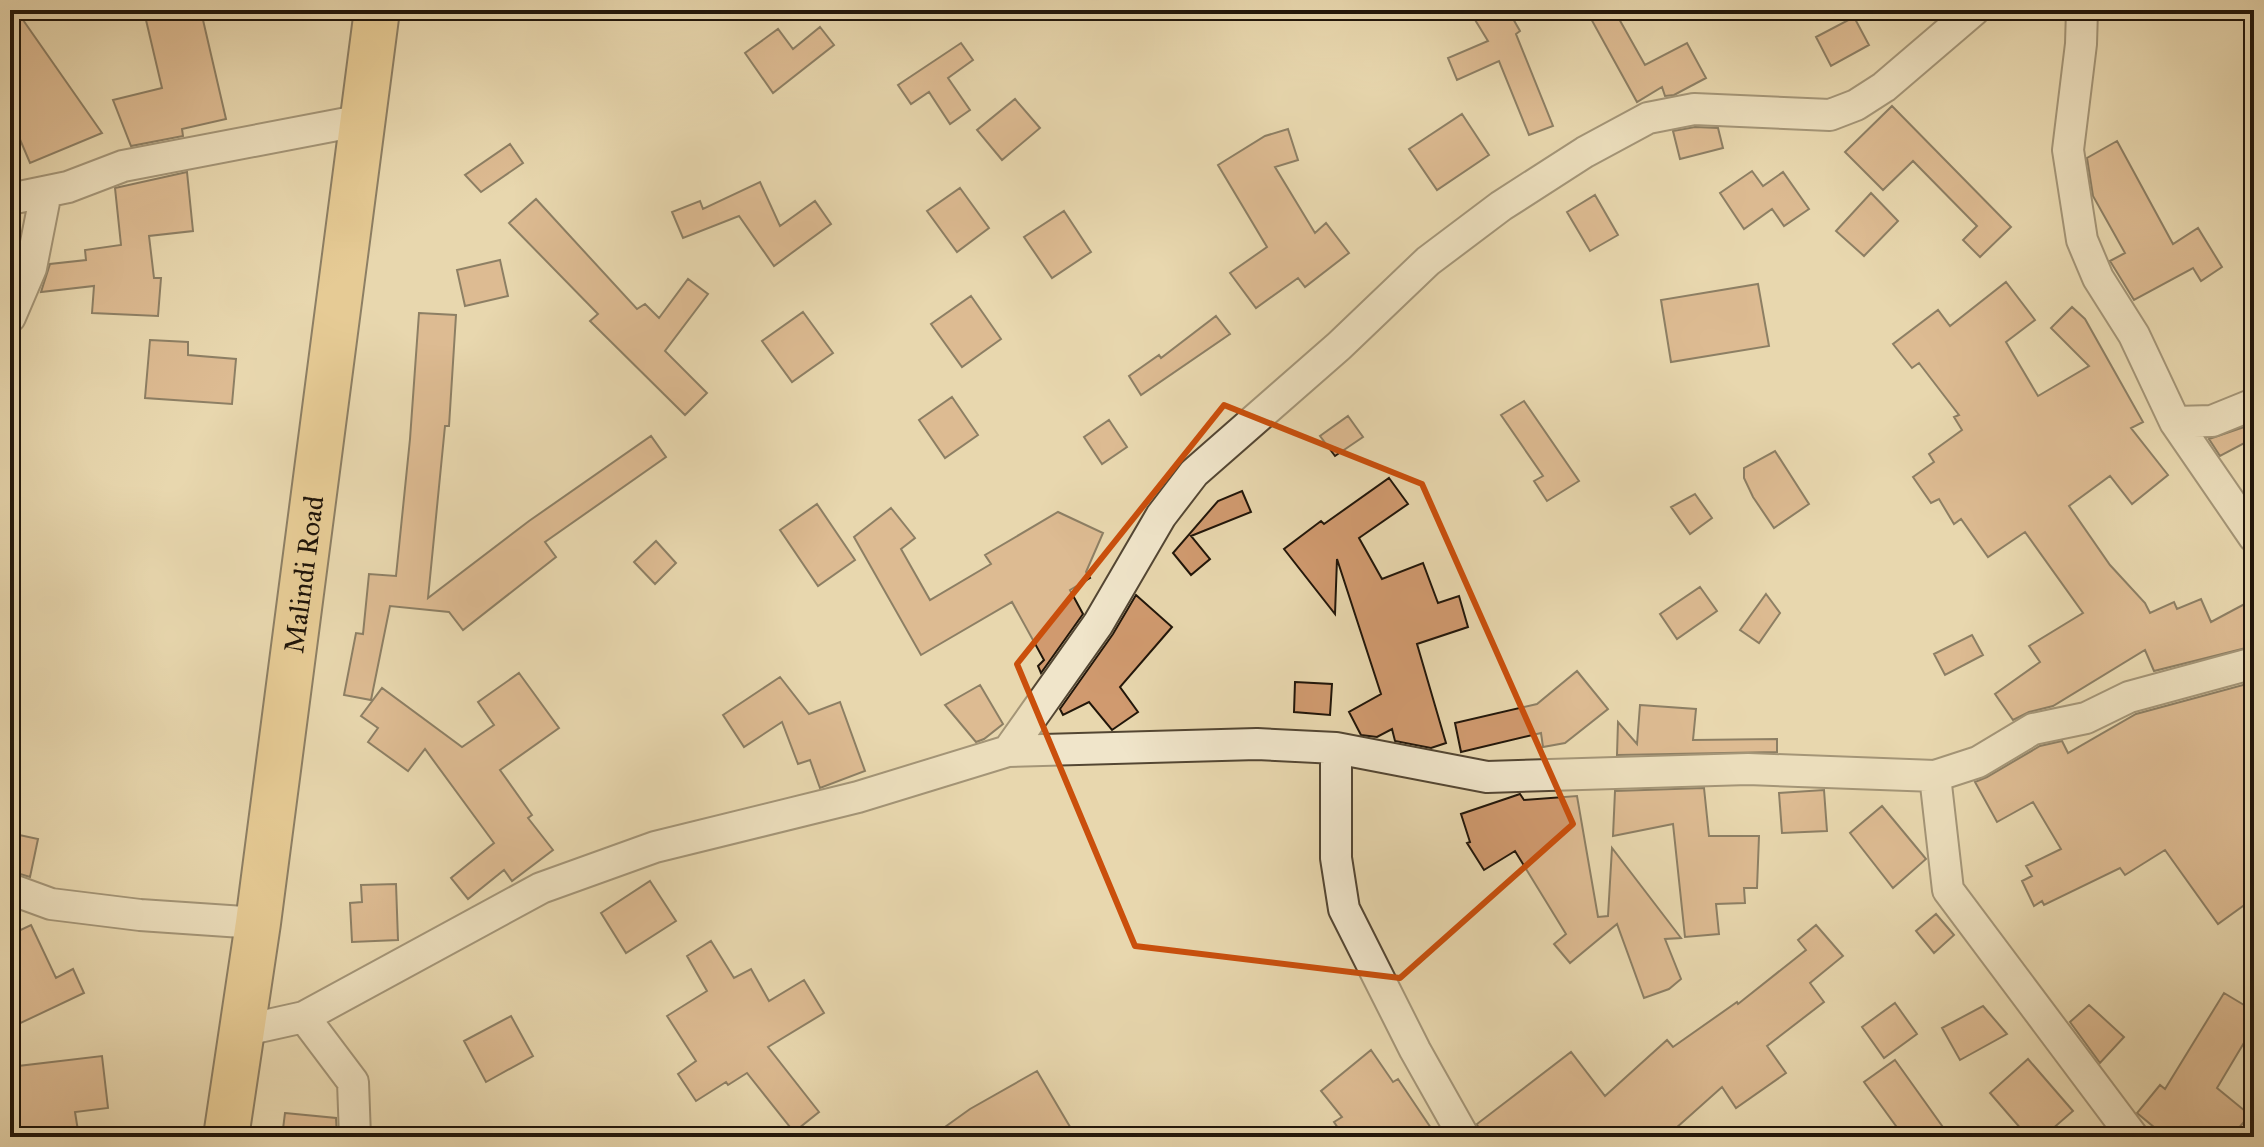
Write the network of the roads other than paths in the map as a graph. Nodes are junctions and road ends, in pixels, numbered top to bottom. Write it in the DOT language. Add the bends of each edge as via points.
graph roads {
  1 [pos="377,10"];
  2 [pos="1974,10"];
  3 [pos="2082,10"];
  4 [pos="363,120"];
  5 [pos="46,192"];
  6 [pos="10,199"];
  7 [pos="10,317"];
  8 [pos="2254,404"];
  9 [pos="2175,422"];
  10 [pos="2254,537"];
  11 [pos="2254,663"];
  12 [pos="1336,748"];
  13 [pos="1008,751"];
  14 [pos="1935,776"];
  15 [pos="10,889"];
  16 [pos="258,923"];
  17 [pos="304,1017"];
  18 [pos="241,1031"];
  19 [pos="226,1137"];
  20 [pos="355,1137"];
  21 [pos="1464,1137"];
  22 [pos="2133,1137"];
  1 -- 4 [label="highway, Malindi Road"];
  2 -- 13 [label="street" via="1884,87 1830,115 1694,109 1648,118 1501,206 1428,261 1194,473 1161,516 1098,624"];
  3 -- 9 [label="street" via="2068,150 2082,240"];
  4 -- 5 [label="street" via="123,166"];
  4 -- 16 [label="highway, Malindi Road"];
  5 -- 6 [label="street"];
  5 -- 7 [label="street" via="31,268"];
  8 -- 9 [label="street" via="2212,421"];
  9 -- 10 [label="street"];
  11 -- 14 [label="street" via="2129,697 2086,718 2033,729 1978,762"];
  12 -- 13 [label="street" via="1257,744"];
  12 -- 14 [label="street" via="1487,777 1748,769"];
  12 -- 21 [label="street" via="1336,858 1344,909"];
  13 -- 17 [label="street" via="858,797 655,847 541,888"];
  14 -- 22 [label="street" via="1948,890"];
  15 -- 16 [label="street" via="51,904"];
  16 -- 18 [label="highway, Malindi Road"];
  17 -- 18 [label="street"];
  17 -- 20 [label="street" via="353,1082"];
  18 -- 19 [label="highway, Malindi Road"];
}
